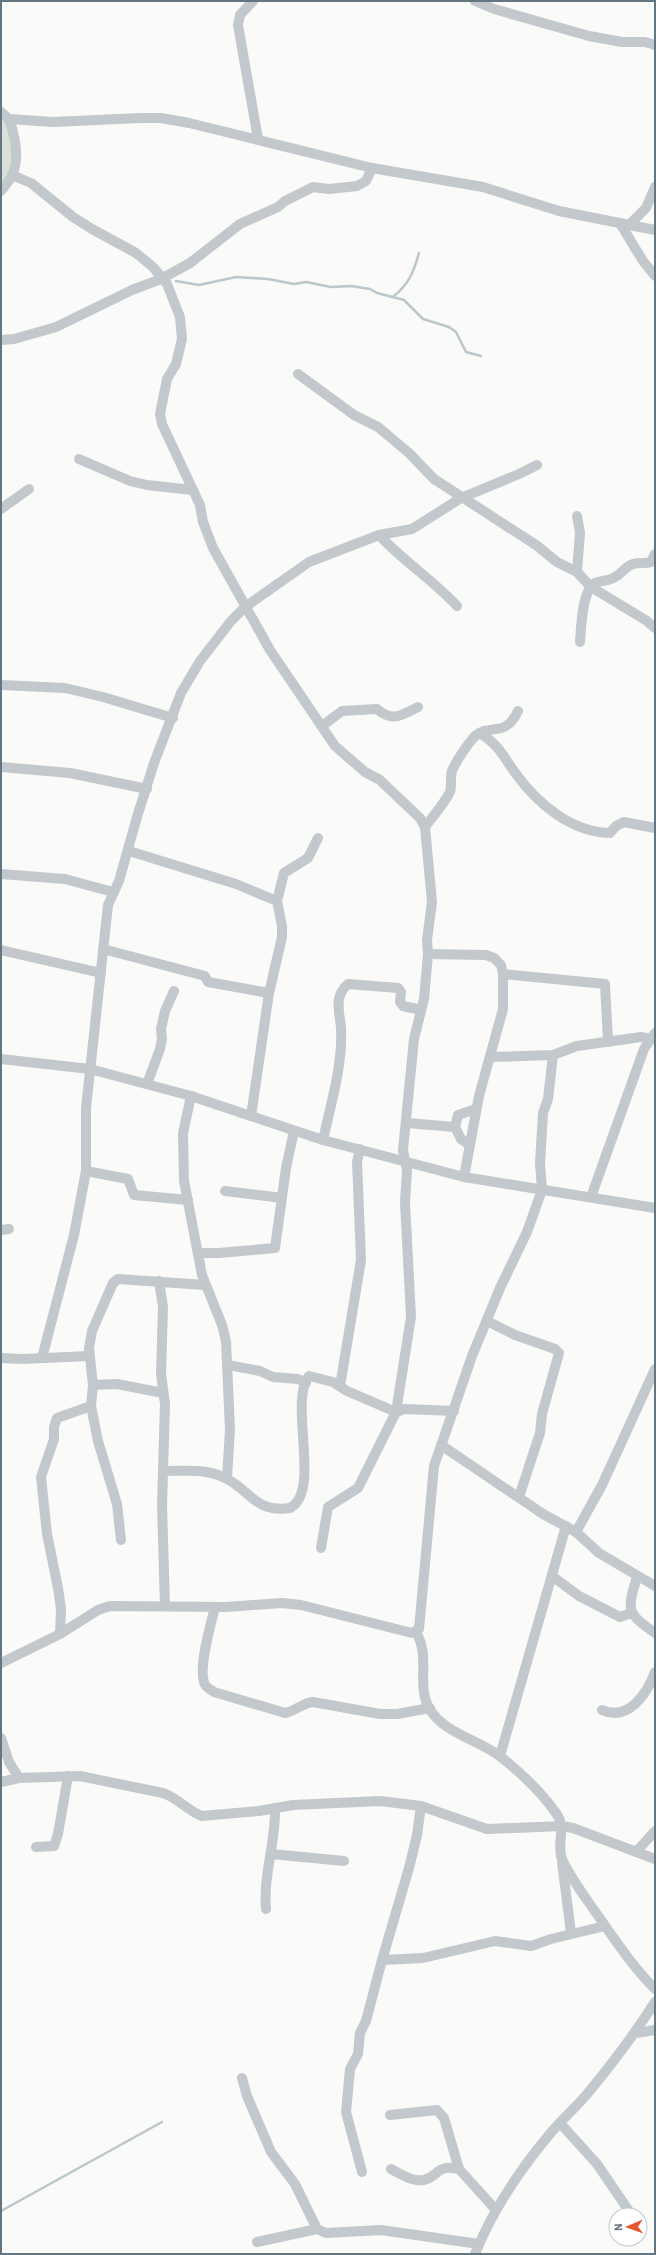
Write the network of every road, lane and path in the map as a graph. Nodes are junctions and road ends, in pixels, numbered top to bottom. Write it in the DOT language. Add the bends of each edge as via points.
graph roads {
  1 [pos="253,1"];
  2 [pos="475,1"];
  3 [pos="655,44"];
  4 [pos="1,112"];
  5 [pos="9,119"];
  6 [pos="258,139"];
  7 [pos="372,168"];
  8 [pos="12,175"];
  9 [pos="655,186"];
  10 [pos="1,191"];
  11 [pos="625,225"];
  12 [pos="655,230"];
  13 [pos="655,276"];
  14 [pos="161,279"];
  15 [pos="1,340"];
  16 [pos="298,374"];
  17 [pos="79,459"];
  18 [pos="537,465"];
  19 [pos="29,489"];
  20 [pos="193,490"];
  21 [pos="461,498"];
  22 [pos="1,510"];
  23 [pos="578,516"];
  24 [pos="379,535"];
  25 [pos="655,554"];
  26 [pos="577,572"];
  27 [pos="591,587"];
  28 [pos="457,606"];
  29 [pos="246,607"];
  30 [pos="655,628"];
  31 [pos="580,642"];
  32 [pos="1,686"];
  33 [pos="418,707"];
  34 [pos="518,711"];
  35 [pos="173,718"];
  36 [pos="322,726"];
  37 [pos="480,732"];
  38 [pos="1,767"];
  39 [pos="147,789"];
  40 [pos="425,827"];
  41 [pos="655,828"];
  42 [pos="318,838"];
  43 [pos="129,851"];
  44 [pos="1,874"];
  45 [pos="113,892"];
  46 [pos="277,901"];
  47 [pos="104,949"];
  48 [pos="1,950"];
  49 [pos="428,954"];
  50 [pos="101,973"];
  51 [pos="504,974"];
  52 [pos="174,991"];
  53 [pos="269,993"];
  54 [pos="421,1010"];
  55 [pos="653,1036"];
  56 [pos="608,1042"];
  57 [pos="553,1055"];
  58 [pos="491,1057"];
  59 [pos="1,1059"];
  60 [pos="90,1069"];
  61 [pos="146,1084"];
  62 [pos="191,1096"];
  63 [pos="476,1109"];
  64 [pos="251,1116"];
  65 [pos="407,1123"];
  66 [pos="455,1127"];
  67 [pos="294,1131"];
  68 [pos="323,1140"];
  69 [pos="470,1145"];
  70 [pos="360,1149"];
  71 [pos="404,1161"];
  72 [pos="86,1171"];
  73 [pos="464,1177"];
  74 [pos="542,1190"];
  75 [pos="225,1191"];
  76 [pos="591,1197"];
  77 [pos="282,1198"];
  78 [pos="188,1200"];
  79 [pos="655,1208"];
  80 [pos="198,1253"];
  81 [pos="159,1281"];
  82 [pos="205,1285"];
  83 [pos="487,1321"];
  84 [pos="89,1356"];
  85 [pos="1,1358"];
  86 [pos="42,1358"];
  87 [pos="228,1365"];
  88 [pos="655,1369"];
  89 [pos="306,1383"];
  90 [pos="93,1385"];
  91 [pos="340,1386"];
  92 [pos="163,1393"];
  93 [pos="91,1406"];
  94 [pos="454,1411"];
  95 [pos="396,1412"];
  96 [pos="441,1444"];
  97 [pos="164,1470"];
  98 [pos="227,1478"];
  99 [pos="519,1497"];
  100 [pos="566,1526"];
  101 [pos="576,1532"];
  102 [pos="121,1540"];
  103 [pos="321,1548"];
  104 [pos="552,1576"];
  105 [pos="637,1577"];
  106 [pos="655,1586"];
  107 [pos="165,1606"];
  108 [pos="215,1607"];
  109 [pos="631,1613"];
  110 [pos="416,1632"];
  111 [pos="655,1633"];
  112 [pos="60,1634"];
  113 [pos="1,1663"];
  114 [pos="655,1672"];
  115 [pos="430,1708"];
  116 [pos="602,1710"];
  117 [pos="1,1738"];
  118 [pos="500,1756"];
  119 [pos="68,1776"];
  120 [pos="19,1778"];
  121 [pos="1,1782"];
  122 [pos="421,1806"];
  123 [pos="276,1808"];
  124 [pos="562,1826"];
  125 [pos="655,1831"];
  126 [pos="650,1841"];
  127 [pos="36,1847"];
  128 [pos="636,1852"];
  129 [pos="271,1854"];
  130 [pos="562,1858"];
  131 [pos="655,1859"];
  132 [pos="344,1861"];
  133 [pos="266,1909"];
  134 [pos="605,1926"];
  135 [pos="571,1933"];
  136 [pos="382,1960"];
  137 [pos="655,1989"];
  138 [pos="655,2002"];
  139 [pos="655,2030"];
  140 [pos="636,2033"];
  141 [pos="242,2078"];
  142 [pos="390,2115"];
  143 [pos="560,2123"];
  144 [pos="391,2169"];
  145 [pos="459,2169"];
  146 [pos="362,2172"];
  147 [pos="626,2207"];
  148 [pos="496,2210"];
  149 [pos="317,2229"];
  150 [pos="257,2242"];
  151 [pos="479,2244"];
  152 [pos="475,2254"];
  1 -- 6 [label="street" via="240,15 238,25"];
  2 -- 3 [label="street" via="500,11 589,36"];
  4 -- 5 [label="street"];
  5 -- 6 [label="street" via="53,122 161,118"];
  5 -- 8 [label="street" via="16,160"];
  6 -- 7 [label="street"];
  7 -- 11 [label="street" via="483,187 559,211"];
  7 -- 14 [label="street" via="366,182 357,186 313,188 240,224 190,263"];
  8 -- 10 [label="street"];
  8 -- 14 [label="street" via="31,184 92,230 136,253 153,267"];
  9 -- 11 [label="street" via="646,208"];
  11 -- 12 [label="street"];
  11 -- 13 [label="street" via="640,256"];
  14 -- 15 [label="street" via="132,290 56,327 14,339"];
  14 -- 20 [label="street" via="167,284 180,317 182,339 176,364 167,379 160,414 162,424"];
  16 -- 21 [label="street" via="354,415 378,427 409,453 434,479 454,490"];
  17 -- 20 [label="street" via="130,481"];
  18 -- 21 [label="street"];
  19 -- 22 [label="street"];
  20 -- 29 [label="street" via="213,548"];
  21 -- 24 [label="street" via="412,529"];
  21 -- 26 [label="street" via="536,545 557,562"];
  23 -- 26 [label="street" via="580,533"];
  24 -- 28 [label="street" via="399,557"];
  24 -- 29 [label="street" via="309,562"];
  25 -- 27 [label="street" via="651,562 630,565 613,578"];
  26 -- 27 [label="street"];
  27 -- 30 [label="street" via="647,620"];
  27 -- 31 [label="street" via="586,595"];
  29 -- 35 [label="street" via="231,621 200,661 181,692"];
  29 -- 36 [label="street" via="270,650"];
  32 -- 35 [label="street" via="65,688"];
  33 -- 36 [label="street" via="395,717 386,717 377,709 342,711"];
  34 -- 37 [label="street" via="513,721 505,727"];
  35 -- 39 [label="street"];
  36 -- 40 [label="street" via="335,746 365,772 380,780 420,818"];
  37 -- 40 [label="street" via="473,738 452,771 450,791"];
  37 -- 41 [label="street" via="499,747 512,769 531,792 572,825 600,833 610,833 624,822"];
  38 -- 39 [label="street" via="70,773"];
  39 -- 43 [label="street"];
  40 -- 49 [label="street" via="432,902"];
  42 -- 46 [label="street" via="308,858 284,873"];
  43 -- 45 [label="street"];
  43 -- 46 [label="street" via="236,884"];
  44 -- 45 [label="street" via="65,879"];
  45 -- 47 [label="street" via="108,905"];
  46 -- 53 [label="street" via="282,937"];
  47 -- 50 [label="street"];
  47 -- 53 [label="street" via="205,976 208,982"];
  48 -- 50 [label="street"];
  49 -- 51 [label="street" via="486,955 501,965"];
  49 -- 54 [label="street"];
  50 -- 60 [label="street"];
  51 -- 56 [label="street" via="605,984"];
  51 -- 58 [label="street" via="503,1009"];
  52 -- 61 [label="street" via="165,1011 160,1049"];
  53 -- 64 [label="street"];
  54 -- 65 [label="street" via="414,1039"];
  54 -- 68 [label="street" via="402,1006 401,992 398,988 348,984 340,991 338,1001 341,1057"];
  55 -- 56 [label="street"];
  55 -- 76 [label="street" via="644,1049"];
  56 -- 57 [label="street" via="577,1046"];
  57 -- 58 [label="street"];
  57 -- 74 [label="street" via="548,1099 543,1113 540,1163"];
  58 -- 63 [label="street"];
  59 -- 60 [label="street"];
  60 -- 61 [label="street"];
  60 -- 72 [label="street" via="86,1108"];
  61 -- 62 [label="street"];
  62 -- 64 [label="street"];
  62 -- 78 [label="street" via="182,1148"];
  63 -- 66 [label="street" via="458,1115"];
  63 -- 69 [label="street"];
  64 -- 67 [label="street"];
  65 -- 66 [label="street"];
  65 -- 71 [label="street"];
  66 -- 69 [label="street" via="461,1139"];
  67 -- 68 [label="street"];
  67 -- 77 [label="street"];
  68 -- 70 [label="street"];
  69 -- 73 [label="street"];
  70 -- 71 [label="street"];
  70 -- 91 [label="street" via="357,1162 361,1260"];
  71 -- 73 [label="street"];
  71 -- 95 [label="street" via="407,1170 405,1202 412,1310"];
  72 -- 78 [label="street" via="128,1179 134,1195"];
  72 -- 86 [label="street" via="74,1235"];
  73 -- 74 [label="street"];
  74 -- 76 [label="street"];
  74 -- 83 [label="street" via="527,1232"];
  75 -- 77 [label="street"];
  76 -- 79 [label="street"];
  77 -- 80 [label="street" via="275,1248"];
  78 -- 80 [label="street"];
  80 -- 82 [label="street"];
  81 -- 82 [label="street"];
  81 -- 84 [label="street" via="115,1280 92,1331"];
  81 -- 92 [label="street" via="163,1307"];
  82 -- 87 [label="street" via="222,1325"];
  83 -- 94 [label="street"];
  83 -- 99 [label="street" via="515,1335 556,1349 559,1354 542,1414 540,1433"];
  84 -- 86 [label="street"];
  84 -- 90 [label="street"];
  85 -- 86 [label="street"];
  87 -- 89 [label="street" via="260,1371 273,1377 298,1379"];
  87 -- 98 [label="street" via="230,1430"];
  88 -- 101 [label="street" via="602,1485"];
  89 -- 91 [label="street" via="312,1376"];
  89 -- 98 [label="street" via="303,1409 304,1482 298,1503 286,1509 261,1505"];
  90 -- 92 [label="street" via="117,1384"];
  90 -- 93 [label="street"];
  91 -- 95 [label="street"];
  92 -- 97 [label="street"];
  93 -- 102 [label="street" via="98,1441 117,1504"];
  93 -- 112 [label="street" via="57,1418 54,1439 41,1477 47,1534 60,1602"];
  94 -- 95 [label="street" via="406,1409"];
  94 -- 96 [label="street"];
  95 -- 103 [label="street" via="358,1488 328,1507"];
  96 -- 99 [label="street"];
  96 -- 110 [label="street" via="431,1483 419,1628"];
  97 -- 98 [label="street" via="201,1471"];
  97 -- 107 [label="street" via="162,1505"];
  99 -- 100 [label="street"];
  100 -- 101 [label="street"];
  100 -- 104 [label="street"];
  101 -- 105 [label="street" via="599,1553"];
  104 -- 109 [label="street" via="579,1596 620,1617"];
  104 -- 118 [label="street"];
  105 -- 106 [label="street"];
  105 -- 109 [label="street" via="630,1605"];
  107 -- 108 [label="street"];
  107 -- 112 [label="street" via="110,1606 98,1610"];
  108 -- 110 [label="street" via="263,1603 301,1605"];
  108 -- 115 [label="street" via="204,1656 203,1678 207,1687 214,1692 285,1713 304,1703 313,1702 380,1714 397,1714"];
  109 -- 111 [label="street"];
  110 -- 115 [label="street" via="423,1643 424,1687"];
  112 -- 113 [label="street"];
  114 -- 116 [label="street" via="646,1693 638,1702 620,1714 610,1714"];
  115 -- 118 [label="street" via="452,1729"];
  117 -- 120 [label="street" via="9,1762"];
  118 -- 124 [label="street" via="556,1812"];
  119 -- 120 [label="street"];
  119 -- 123 [label="street" via="80,1776 163,1793 173,1796 202,1816"];
  119 -- 127 [label="street" via="54,1846"];
  120 -- 121 [label="street"];
  122 -- 123 [label="street" via="392,1801 372,1801"];
  122 -- 124 [label="street" via="487,1829"];
  122 -- 136 [label="street" via="409,1868"];
  123 -- 129 [label="street"];
  124 -- 128 [label="street" via="586,1832"];
  124 -- 130 [label="street"];
  125 -- 126 [label="street"];
  126 -- 128 [label="street"];
  128 -- 131 [label="street"];
  129 -- 132 [label="street"];
  129 -- 133 [label="street" via="265,1889"];
  130 -- 134 [label="street"];
  130 -- 135 [label="street"];
  134 -- 135 [label="street"];
  134 -- 137 [label="street" via="637,1971"];
  135 -- 136 [label="street" via="531,1946 495,1941 422,1958"];
  136 -- 146 [label="street" via="366,2021 360,2034 358,2054 350,2069 346,2098 346,2112"];
  138 -- 140 [label="street"];
  139 -- 140 [label="street"];
  140 -- 143 [label="street"];
  141 -- 149 [label="street" via="271,2152 295,2184"];
  142 -- 145 [label="street" via="437,2110 444,2118"];
  143 -- 147 [label="street" via="597,2164"];
  143 -- 148 [label="street" via="529,2161"];
  144 -- 145 [label="street" via="410,2179 425,2180 441,2168"];
  145 -- 148 [label="street"];
  148 -- 151 [label="street"];
  149 -- 150 [label="street"];
  149 -- 151 [label="street" via="326,2233 381,2230"];
  151 -- 152 [label="street"];
}
